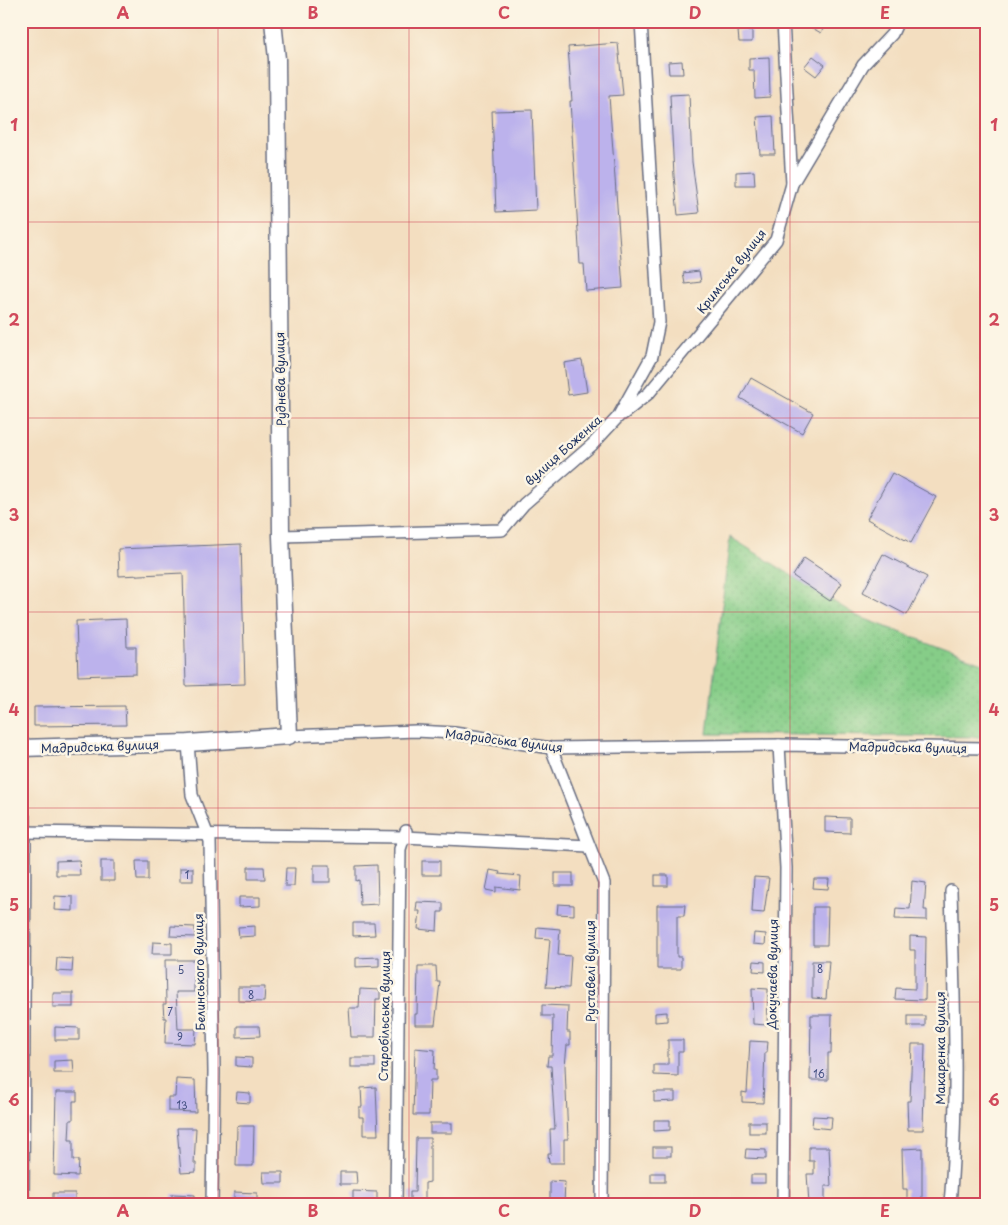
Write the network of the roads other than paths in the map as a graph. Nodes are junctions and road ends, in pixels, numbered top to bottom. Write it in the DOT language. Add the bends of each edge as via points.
graph roads {
  1 [pos="273,21"];
  2 [pos="641,21"];
  3 [pos="783,21"];
  4 [pos="898,21"];
  5 [pos="792,184"];
  6 [pos="618,417"];
  7 [pos="281,536"];
  8 [pos="289,736"];
  9 [pos="188,743"];
  10 [pos="779,745"];
  11 [pos="21,748"];
  12 [pos="551,748"];
  13 [pos="987,748"];
  14 [pos="21,814"];
  15 [pos="23,832"];
  16 [pos="405,833"];
  17 [pos="208,835"];
  18 [pos="589,846"];
  19 [pos="950,891"];
  20 [pos="23,1204"];
  21 [pos="212,1204"];
  22 [pos="396,1204"];
  23 [pos="602,1204"];
  24 [pos="783,1204"];
  25 [pos="950,1204"];
  1 -- 7 [label="street, Руднєва вулиця" via="277,59"];
  2 -- 6 [label="street, вулиця Боженка" via="659,322 652,356"];
  3 -- 5 [label="street"];
  4 -- 5 [label="street, Кримська вулиця" via="892,34 863,65"];
  5 -- 6 [label="street, Кримська вулиця" via="776,240 649,393"];
  6 -- 7 [label="street, вулиця Боженка" via="592,446 524,504 502,530"];
  7 -- 8 [label="street, Руднєва вулиця"];
  8 -- 9 [label="street, Мадридська вулиця"];
  8 -- 12 [label="street, Мадридська вулиця" via="454,733"];
  9 -- 11 [label="street, Мадридська вулиця"];
  9 -- 17 [label="street, Белинського вулиця" via="192,795"];
  10 -- 12 [label="street, Мадридська вулиця"];
  10 -- 13 [label="street, Мадридська вулиця"];
  10 -- 24 [label="street, Докучаєва вулиця" via="786,868"];
  12 -- 18 [label="street, Руставелі вулиця"];
  14 -- 15 [label="street" via="25,819"];
  15 -- 17 [label="street"];
  15 -- 20 [label="street"];
  16 -- 17 [label="street"];
  16 -- 18 [label="street"];
  16 -- 22 [label="street, Старобільська вулиця" via="400,849"];
  17 -- 21 [label="street, Белинського вулиця" via="214,1072"];
  18 -- 23 [label="street, Руставелі вулиця" via="604,883"];
  19 -- 25 [label="street, Макаренка вулиця" via="955,1066 954,1163"];
}
